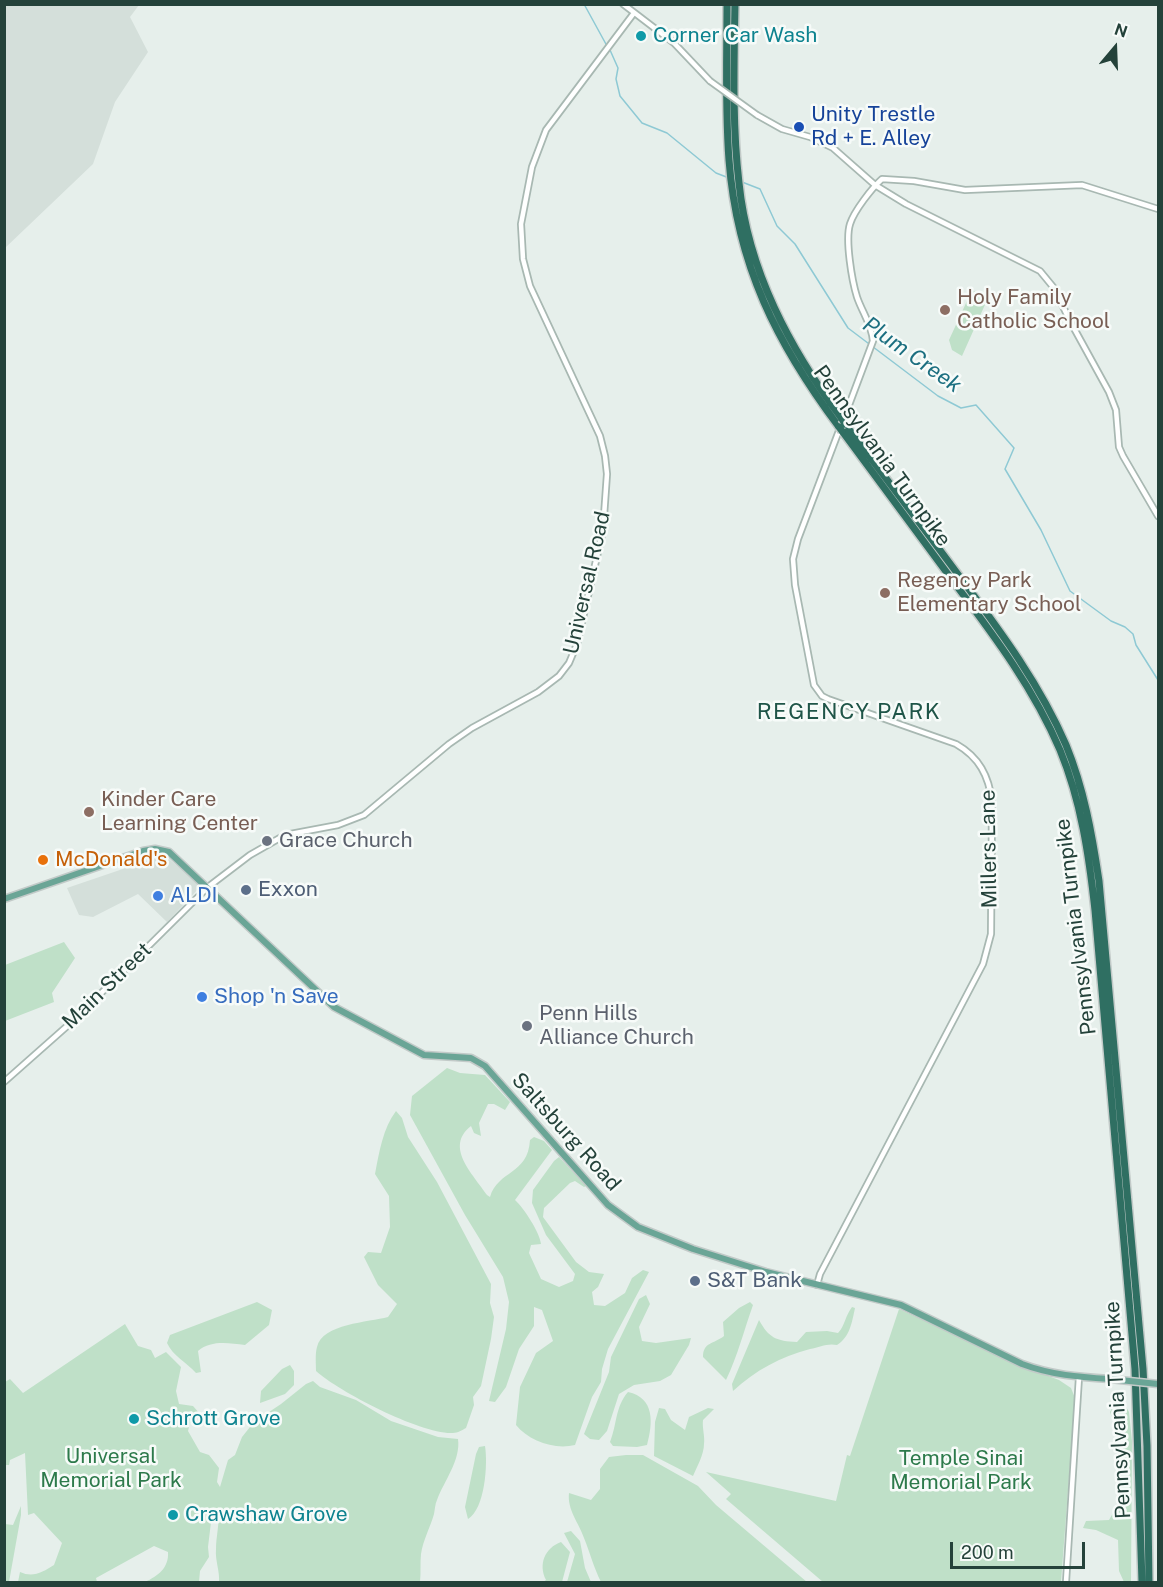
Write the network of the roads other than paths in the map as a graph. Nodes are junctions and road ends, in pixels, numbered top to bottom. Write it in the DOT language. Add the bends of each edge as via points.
graph roads {
  1 [pos="623,4"];
  2 [pos="728,4"];
  3 [pos="735,4"];
  4 [pos="634,13"];
  5 [pos="875,185"];
  6 [pos="1158,209"];
  7 [pos="842,425"];
  8 [pos="1158,516"];
  9 [pos="208,887"];
  10 [pos="4,899"];
  11 [pos="4,1082"];
  12 [pos="817,1285"];
  13 [pos="1079,1377"];
  14 [pos="1158,1384"];
  15 [pos="1065,1582"];
  16 [pos="1142,1582"];
  17 [pos="1149,1582"];
  1 -- 4 [label="street"];
  2 -- 7 [label="highway, Pennsylvania Turnpike" via="729,160 742,237 774,327 802,376"];
  3 -- 7 [label="highway, Pennsylvania Turnpike" via="736,147 749,236 765,288 787,334"];
  4 -- 5 [label="street, bridge" via="674,43 710,81 757,115 833,148"];
  4 -- 9 [label="street, Universal Road" via="546,130 532,167 521,224 523,259 530,286 600,436 605,456 603,530 573,655 563,672 546,687 449,744 364,815 276,839"];
  5 -- 6 [label="street" via="882,179 965,190 1082,185"];
  5 -- 8 [label="street" via="1047,277 1109,392 1116,410 1119,447"];
  5 -- 12 [label="street, Millers Lane" via="852,217 848,234 856,291 872,332 872,346 798,539 793,559 795,585 812,676 822,696 956,744 979,762 987,776 992,802 991,934 983,964"];
  7 -- 16 [label="highway, Pennsylvania Turnpike" via="1023,678 1053,734 1078,804 1095,910 1135,1369"];
  7 -- 17 [label="highway, Pennsylvania Turnpike" via="1026,669 1066,746 1084,800 1100,891 1143,1369"];
  9 -- 10 [label="main road, Saltsburg Road" via="176,856 155,849"];
  9 -- 11 [label="street, Main Street" via="74,1020"];
  9 -- 12 [label="main road, Saltsburg Road" via="343,1013 424,1055 464,1057 485,1066 608,1205 627,1221 693,1249"];
  12 -- 13 [label="main road, Saltsburg Road" via="901,1305 1022,1364"];
  13 -- 14 [label="main road, Saltsburg Road, bridge"];
  13 -- 15 [label="street"];
}
